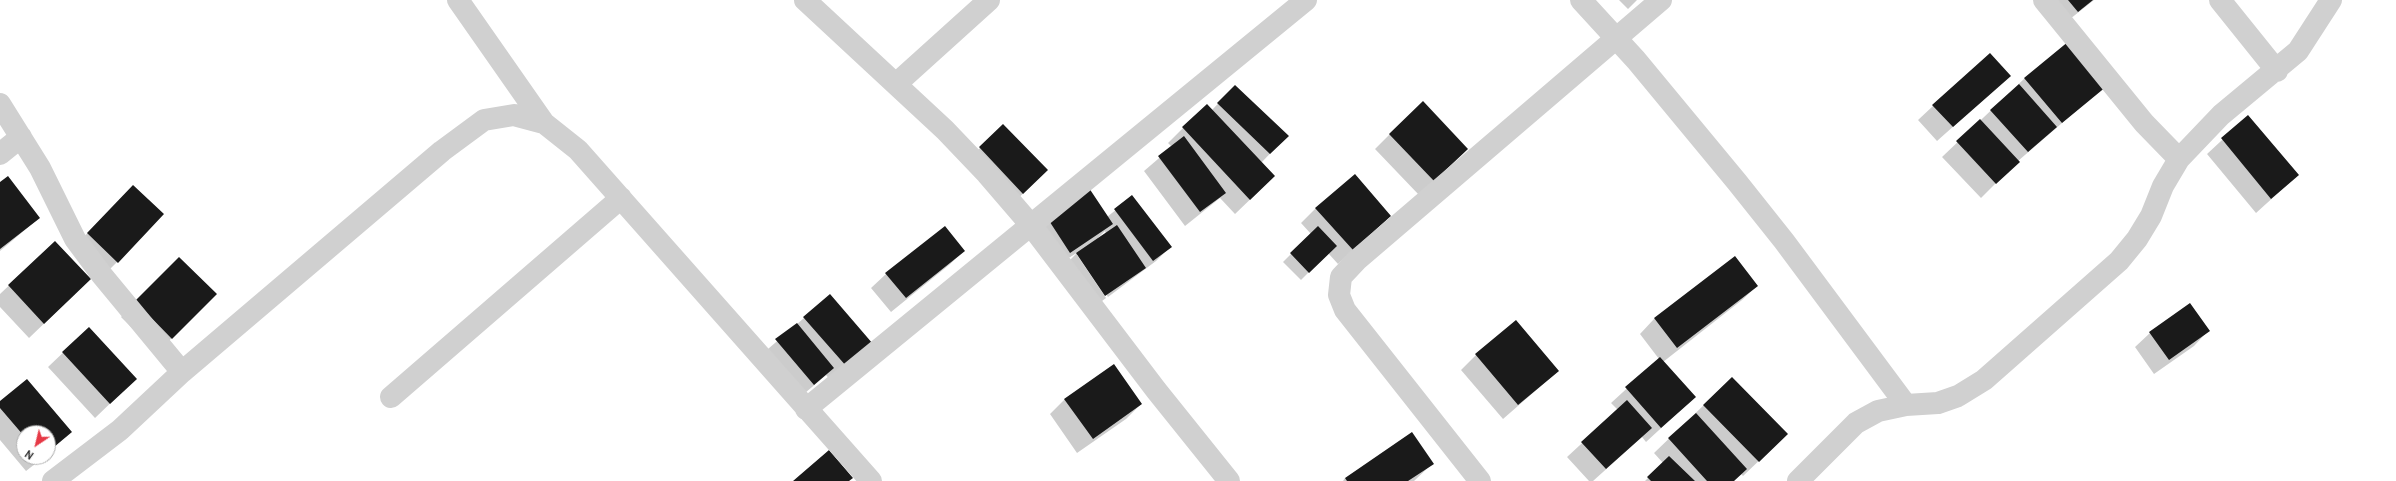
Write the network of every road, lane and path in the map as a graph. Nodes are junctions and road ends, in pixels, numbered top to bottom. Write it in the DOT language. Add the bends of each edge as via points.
graph roads {
  1 [pos="458,0"];
  2 [pos="805,0"];
  3 [pos="989,0"];
  4 [pos="1581,0"];
  5 [pos="1661,0"];
  6 [pos="2044,0"];
  7 [pos="2220,0"];
  8 [pos="2331,0"];
  9 [pos="1292,4"];
  10 [pos="1616,38"];
  11 [pos="2277,71"];
  12 [pos="896,84"];
  13 [pos="0,104"];
  14 [pos="544,123"];
  15 [pos="21,137"];
  16 [pos="0,154"];
  17 [pos="2179,159"];
  18 [pos="621,198"];
  19 [pos="1030,224"];
  20 [pos="182,372"];
  21 [pos="390,397"];
  22 [pos="1906,405"];
  23 [pos="806,409"];
  24 [pos="53,481"];
  25 [pos="871,481"];
  26 [pos="1229,481"];
  27 [pos="1480,481"];
  28 [pos="1798,481"];
  1 -- 14 [label="street"];
  2 -- 12 [label="street"];
  3 -- 12 [label="street"];
  4 -- 10 [label="street"];
  5 -- 10 [label="street"];
  6 -- 17 [label="street" via="2144,123"];
  7 -- 11 [label="street"];
  8 -- 11 [label="street" via="2298,51"];
  9 -- 19 [label="street" via="1242,55"];
  10 -- 22 [label="street" via="1687,120 1784,241"];
  10 -- 27 [label="street" via="1357,260 1341,277 1339,295 1345,310"];
  11 -- 17 [label="street" via="2221,115"];
  12 -- 19 [label="street" via="972,158"];
  13 -- 15 [label="street"];
  14 -- 18 [label="street" via="578,150"];
  14 -- 20 [label="street" via="514,115 484,120 442,150"];
  15 -- 16 [label="street"];
  15 -- 20 [label="street" via="40,168 75,239"];
  17 -- 22 [label="street" via="2163,186 2151,216 2119,261 1984,380 1958,396 1938,403"];
  18 -- 21 [label="street"];
  18 -- 23 [label="street"];
  19 -- 23 [label="street"];
  19 -- 26 [label="street" via="1156,390"];
  20 -- 24 [label="street" via="120,430"];
  22 -- 28 [label="street" via="1878,411 1856,423"];
  23 -- 25 [label="street"];
}
